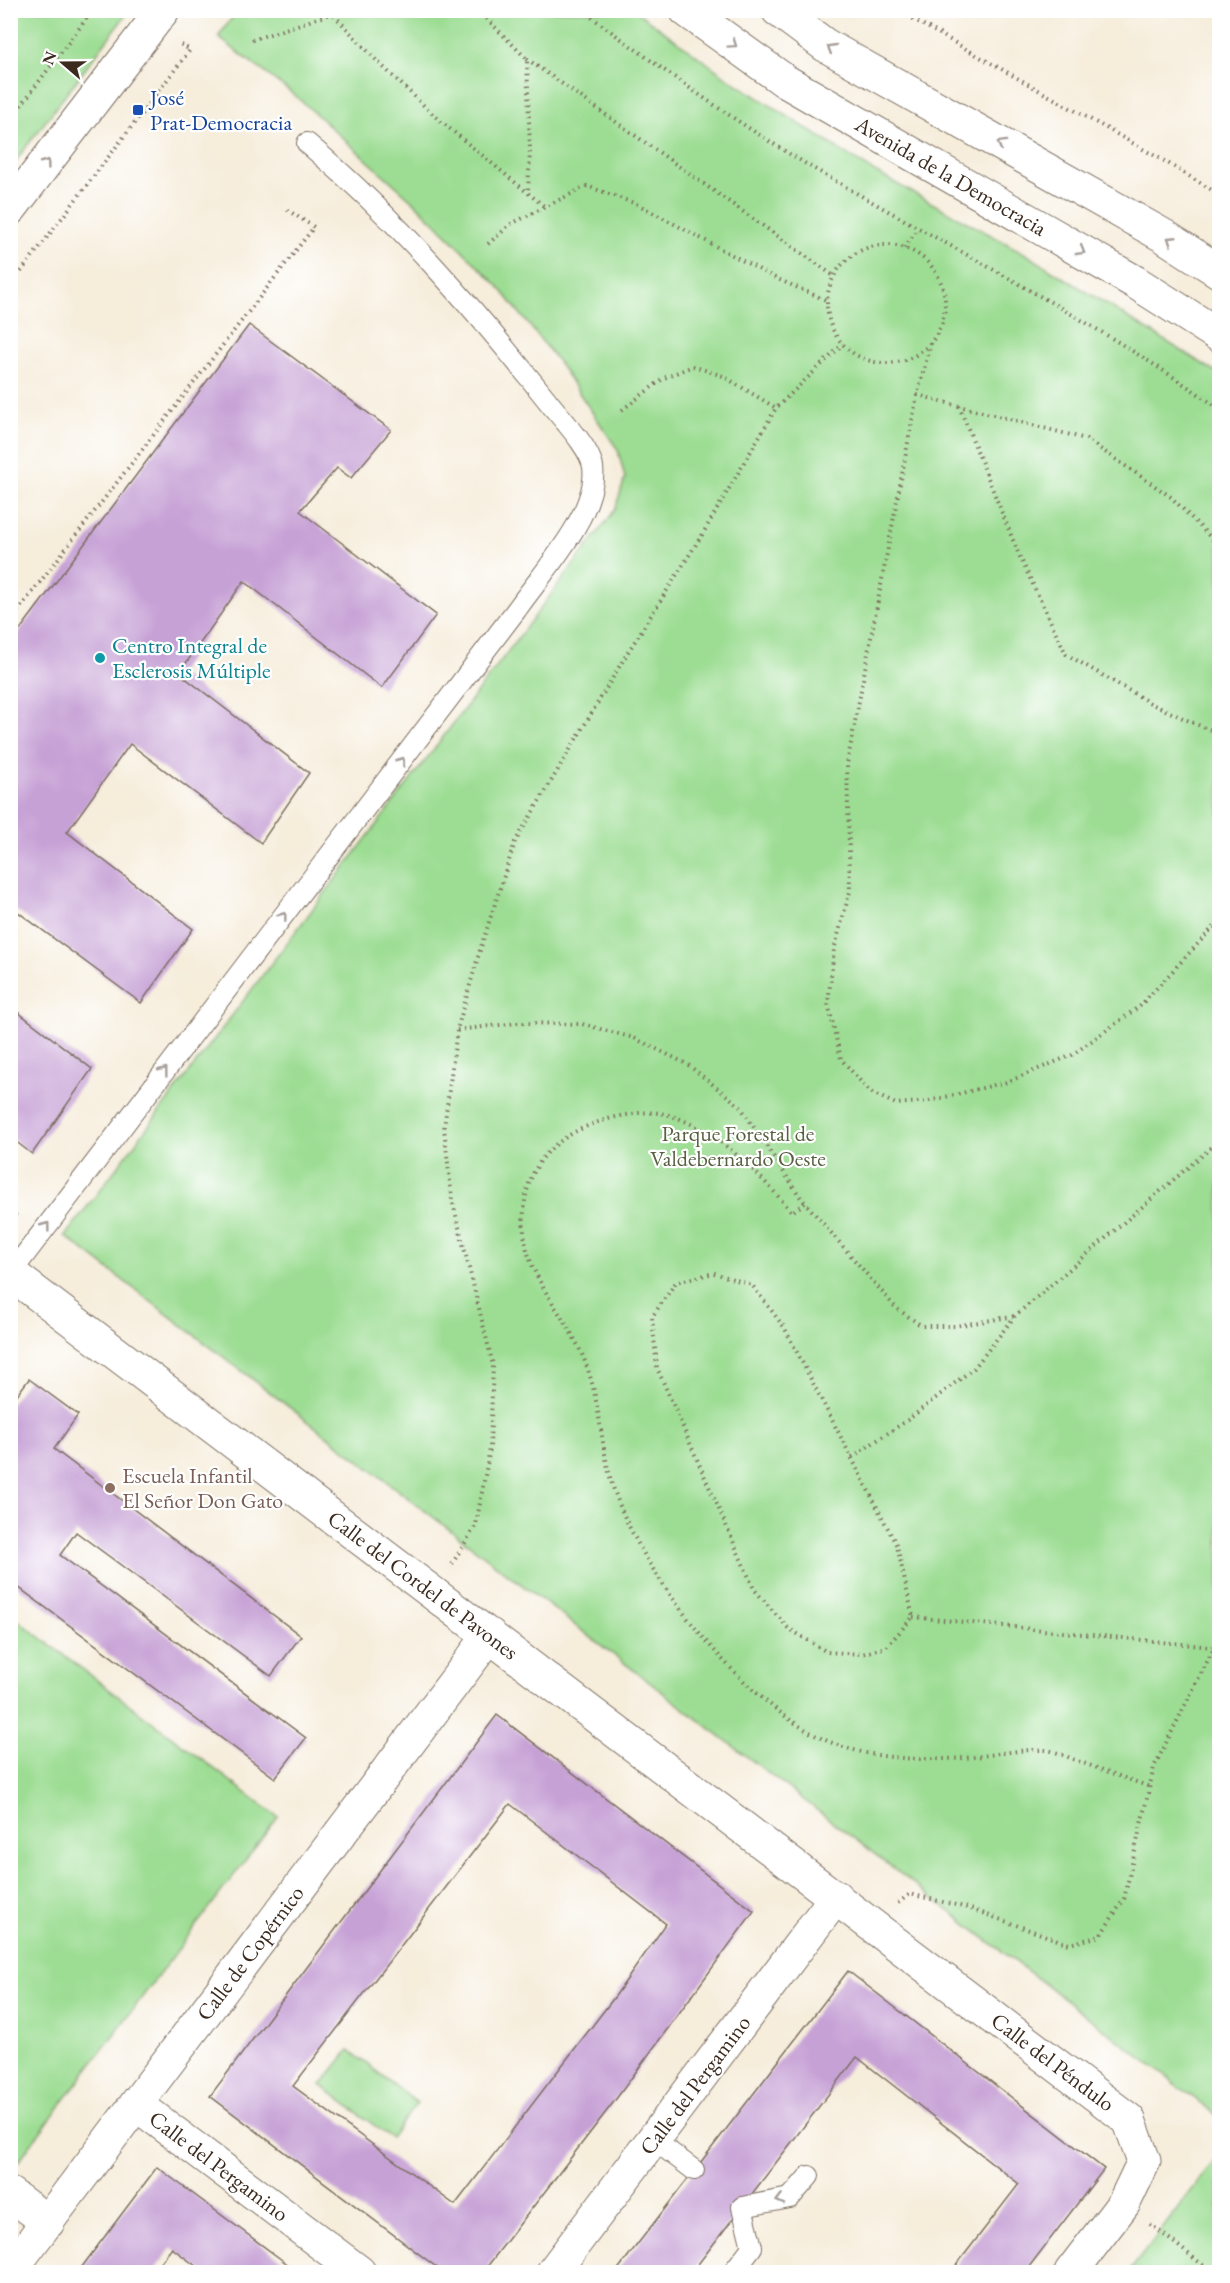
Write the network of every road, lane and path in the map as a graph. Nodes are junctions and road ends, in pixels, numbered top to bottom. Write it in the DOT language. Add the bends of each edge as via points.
graph roads {
  1 [pos="93,10"];
  2 [pos="163,10"];
  3 [pos="342,10"];
  4 [pos="478,10"];
  5 [pos="582,10"];
  6 [pos="686,10"];
  7 [pos="778,10"];
  8 [pos="897,10"];
  9 [pos="334,15"];
  10 [pos="252,40"];
  11 [pos="177,42"];
  12 [pos="527,59"];
  13 [pos="10,120"];
  14 [pos="307,143"];
  15 [pos="528,192"];
  16 [pos="1220,195"];
  17 [pos="545,207"];
  18 [pos="10,209"];
  19 [pos="286,209"];
  20 [pos="917,228"];
  21 [pos="488,244"];
  22 [pos="905,249"];
  23 [pos="1220,272"];
  24 [pos="834,276"];
  25 [pos="10,286"];
  26 [pos="828,301"];
  27 [pos="1220,336"];
  28 [pos="931,343"];
  29 [pos="843,344"];
  30 [pos="917,396"];
  31 [pos="959,406"];
  32 [pos="776,408"];
  33 [pos="1220,409"];
  34 [pos="622,410"];
  35 [pos="1220,547"];
  36 [pos="10,621"];
  37 [pos="1220,731"];
  38 [pos="1220,920"];
  39 [pos="457,1030"];
  40 [pos="1220,1140"];
  41 [pos="805,1203"];
  42 [pos="10,1212"];
  43 [pos="20,1218"];
  44 [pos="11,1273"];
  45 [pos="1015,1316"];
  46 [pos="852,1456"];
  47 [pos="435,1593"];
  48 [pos="913,1617"];
  49 [pos="490,1635"];
  50 [pos="1220,1636"];
  51 [pos="1212,1647"];
  52 [pos="1150,1787"];
  53 [pos="836,1897"];
  54 [pos="870,1922"];
  55 [pos="136,2104"];
  56 [pos="654,2140"];
  57 [pos="694,2170"];
  58 [pos="808,2176"];
  59 [pos="10,2194"];
  60 [pos="1124,2203"];
  61 [pos="48,2222"];
  62 [pos="10,2271"];
  63 [pos="358,2272"];
  64 [pos="553,2272"];
  65 [pos="733,2272"];
  66 [pos="1071,2272"];
  67 [pos="1212,2272"];
  1 -- 13 [label="path"];
  18 -- 2 [label="street, one-way"];
  3 -- 9 [label="path"];
  4 -- 12 [label="path"];
  5 -- 20 [label="path" via="677,81 816,170"];
  6 -- 27 [label="street, Avenida de la Democracia, one-way" via="785,81 1136,282"];
  23 -- 7 [label="street, one-way" via="1164,236 825,45"];
  8 -- 16 [label="path"];
  9 -- 10 [label="path"];
  9 -- 15 [label="path" via="438,119"];
  11 -- 25 [label="path" via="190,50"];
  12 -- 15 [label="path"];
  12 -- 24 [label="path"];
  44 -- 14 [label="lane, one-way" via="517,609 578,522 592,494 593,465 576,436 490,329 382,211"];
  15 -- 17 [label="path"];
  17 -- 21 [label="path" via="511,224"];
  17 -- 26 [label="path" via="587,186 639,205 773,277"];
  19 -- 36 [label="path" via="314,227"];
  20 -- 22 [label="path"];
  20 -- 33 [label="path" via="1160,366"];
  22 -- 24 [label="path" via="870,248 854,255"];
  22 -- 28 [label="path" via="936,272 943,289 941,327"];
  24 -- 26 [label="path"];
  26 -- 29 [label="path" via="834,331"];
  28 -- 29 [label="path" via="915,356 897,363 877,363 858,357"];
  28 -- 30 [label="path"];
  29 -- 32 [label="path"];
  30 -- 31 [label="path"];
  30 -- 38 [label="path" via="847,764 850,891 834,950 828,1003 841,1059 870,1092 896,1104 929,1101 1007,1082 1072,1055 1140,1006"];
  31 -- 35 [label="path" via="1086,439 1171,497"];
  31 -- 37 [label="path" via="1019,555 1066,654 1152,704"];
  32 -- 34 [label="path" via="723,376 693,366 664,378"];
  32 -- 39 [label="path" via="515,842"];
  39 -- 41 [label="path" via="517,1023 582,1024 634,1038 687,1064 740,1106"];
  39 -- 47 [label="path" via="446,1140 452,1199 493,1377 490,1448 476,1525"];
  40 -- 45 [label="path"];
  41 -- 45 [label="path" via="896,1308 922,1326 955,1326"];
  41 -- 52 [label="path" via="792,1212 755,1170 706,1132 672,1116 644,1111 570,1132 544,1154 528,1183 524,1232 530,1265 582,1353 613,1487 641,1550 703,1640 763,1699 820,1737 855,1750 899,1758 963,1758 1046,1749"];
  42 -- 43 [label="path"];
  44 -- 47 [label="street, Calle del Cordel de Pavones"];
  45 -- 46 [label="path" via="974,1368 909,1419"];
  46 -- 48 [label="path" via="897,1546"];
  46 -- 48 [label="path" via="784,1327 752,1285 714,1273 676,1282 652,1317 657,1368 754,1589 788,1628 827,1652 862,1654 886,1647"];
  47 -- 49 [label="street, Calle del Cordel de Pavones"];
  48 -- 51 [label="path"];
  49 -- 53 [label="street, Calle del Cordel de Pavones"];
  49 -- 55 [label="street, Calle de Copérnico"];
  50 -- 51 [label="path"];
  51 -- 52 [label="path" via="1154,1767"];
  52 -- 54 [label="path" via="1124,1899 1100,1936 1069,1944 968,1908 910,1894"];
  53 -- 54 [label="street, Calle del Péndulo"];
  53 -- 56 [label="street, Calle del Pergamino"];
  54 -- 60 [label="street, Calle del Péndulo" via="1129,2120 1144,2161"];
  55 -- 61 [label="street, Calle de Copérnico"];
  55 -- 63 [label="street, Calle del Pergamino"];
  56 -- 57 [label="lane"];
  56 -- 64 [label="street, Calle del Pergamino"];
  58 -- 65 [label="lane, one-way" via="790,2198 742,2207 752,2247"];
  59 -- 61 [label="street"];
  60 -- 66 [label="street, Calle del Péndulo"];
  60 -- 67 [label="path"];
  61 -- 62 [label="street, Calle de Copérnico"];
}
